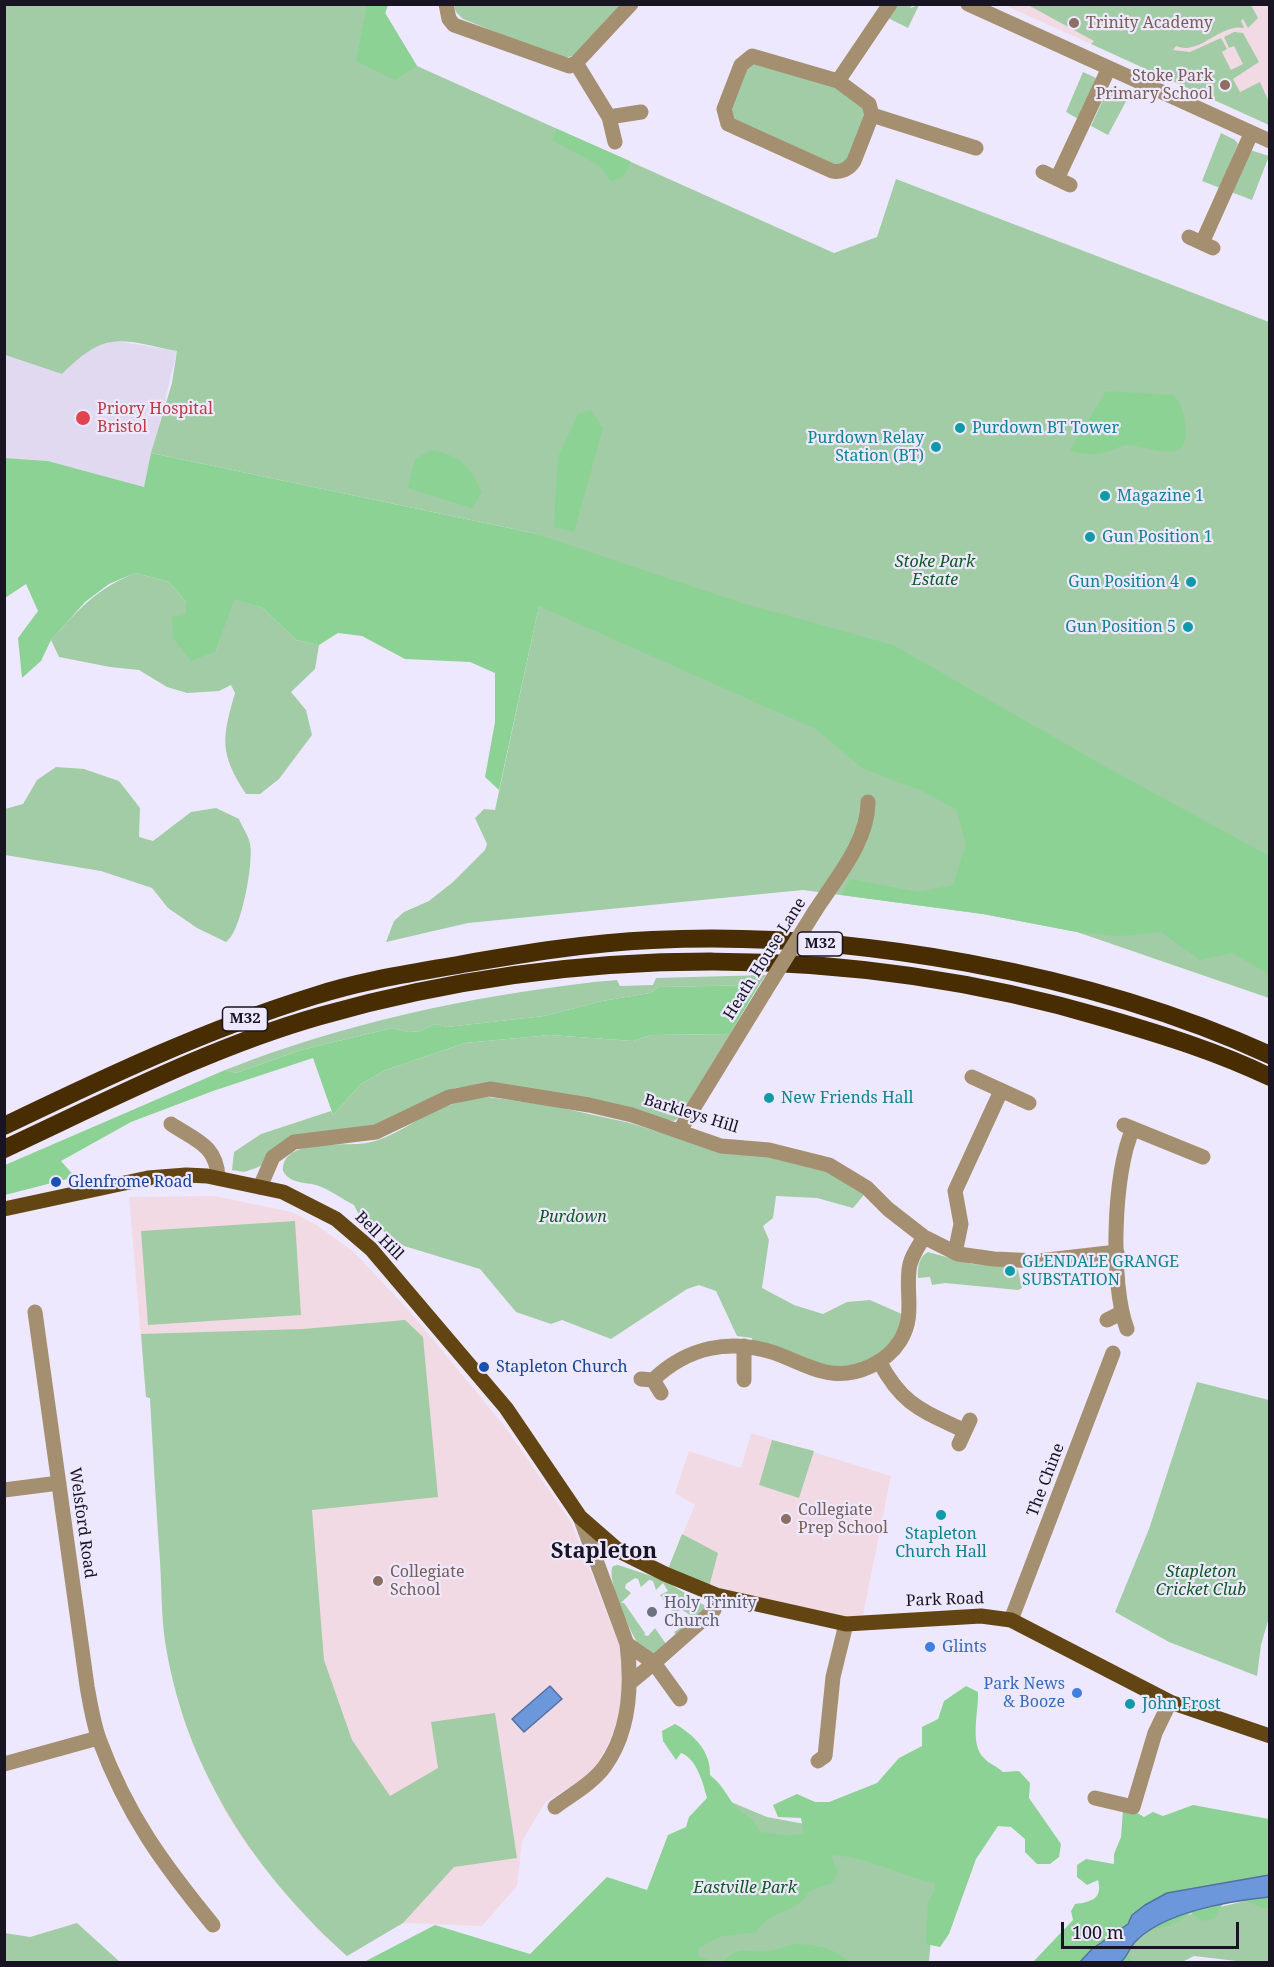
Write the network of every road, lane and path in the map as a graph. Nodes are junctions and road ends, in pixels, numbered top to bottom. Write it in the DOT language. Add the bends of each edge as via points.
graph roads {
  1 [pos="446,4"];
  2 [pos="631,4"];
  3 [pos="890,4"];
  4 [pos="968,4"];
  5 [pos="576,63"];
  6 [pos="1108,70"];
  7 [pos="838,81"];
  8 [pos="641,112"];
  9 [pos="872,115"];
  10 [pos="609,117"];
  11 [pos="1251,134"];
  12 [pos="1269,141"];
  13 [pos="615,142"];
  14 [pos="980,147"];
  15 [pos="1043,172"];
  16 [pos="1201,243"];
  17 [pos="868,802"];
  18 [pos="1269,1055"];
  19 [pos="972,1077"];
  20 [pos="1269,1077"];
  21 [pos="1001,1090"];
  22 [pos="1029,1103"];
  23 [pos="171,1124"];
  24 [pos="4,1126"];
  25 [pos="680,1130"];
  26 [pos="4,1149"];
  27 [pos="1202,1157"];
  28 [pos="218,1178"];
  29 [pos="260,1187"];
  30 [pos="4,1209"];
  31 [pos="924,1237"];
  32 [pos="1117,1252"];
  33 [pos="955,1253"];
  34 [pos="35,1312"];
  35 [pos="1127,1329"];
  36 [pos="744,1346"];
  37 [pos="1113,1353"];
  38 [pos="879,1361"];
  39 [pos="744,1380"];
  40 [pos="652,1384"];
  41 [pos="965,1431"];
  42 [pos="58,1483"];
  43 [pos="4,1490"];
  44 [pos="580,1517"];
  45 [pos="612,1545"];
  46 [pos="598,1569"];
  47 [pos="714,1610"];
  48 [pos="1011,1620"];
  49 [pos="846,1624"];
  50 [pos="627,1644"];
  51 [pos="654,1663"];
  52 [pos="631,1682"];
  53 [pos="680,1699"];
  54 [pos="1170,1702"];
  55 [pos="1269,1736"];
  56 [pos="98,1738"];
  57 [pos="818,1761"];
  58 [pos="4,1764"];
  59 [pos="1095,1798"];
  60 [pos="555,1807"];
  61 [pos="213,1925"];
  1 -- 5 [label="street" via="448,19 454,26 569,66"];
  2 -- 5 [label="street"];
  3 -- 7 [label="street"];
  4 -- 6 [label="street"];
  5 -- 10 [label="street"];
  6 -- 11 [label="street"];
  6 -- 15 [label="street" via="1064,182"];
  7 -- 9 [label="street" via="869,104"];
  7 -- 9 [label="street" via="752,56 741,65 724,115 733,128 836,172 853,163"];
  8 -- 10 [label="street"];
  9 -- 14 [label="street"];
  10 -- 13 [label="street"];
  11 -- 12 [label="street"];
  11 -- 16 [label="street"];
  17 -- 25 [label="street, Heath House Lane, bridge" via="861,838"];
  18 -- 24 [label="highway, M32" via="1169,1015 1048,981 952,961 876,949 750,938 652,940 549,949 385,978 318,995 238,1021"];
  19 -- 21 [label="street"];
  20 -- 26 [label="highway, M32" via="1236,1061 1040,998 949,981 752,960 640,962 476,981 320,1016 245,1041"];
  21 -- 22 [label="street"];
  21 -- 33 [label="street" via="956,1189 961,1228"];
  23 -- 28 [label="street" via="217,1161"];
  25 -- 29 [label="street, Barkleys Hill" via="590,1105 480,1090 449,1096 376,1132 294,1142 273,1157"];
  25 -- 31 [label="street, Barkleys Hill" via="721,1146 769,1150 829,1165 867,1188"];
  27 -- 32 [label="street" via="1128,1127 1121,1166"];
  28 -- 29 [label="main road, Bell Hill"];
  28 -- 30 [label="main road, Bell Hill" via="186,1174 148,1178"];
  29 -- 44 [label="main road, Bell Hill" via="283,1192 336,1219 371,1249 506,1408"];
  31 -- 33 [label="street, Barkleys Hill"];
  31 -- 38 [label="street" via="909,1267 911,1304 906,1328 896,1347"];
  32 -- 33 [label="street, Barkleys Hill" via="1038,1261"];
  32 -- 35 [label="street" via="1114,1317"];
  34 -- 42 [label="street, Welsford Road"];
  36 -- 38 [label="street" via="832,1373 852,1372"];
  36 -- 39 [label="street"];
  36 -- 40 [label="street" via="697,1351 676,1360"];
  37 -- 48 [label="street, The Chine"];
  38 -- 41 [label="street" via="895,1390 908,1402"];
  42 -- 43 [label="street"];
  42 -- 56 [label="street, Welsford Road"];
  44 -- 45 [label="main road, Bell Hill"];
  44 -- 46 [label="street"];
  45 -- 46 [label="street" via="602,1556"];
  45 -- 49 [label="main road, Park Road" via="642,1564 716,1595"];
  46 -- 50 [label="street"];
  47 -- 51 [label="street"];
  48 -- 49 [label="main road, Park Road" via="981,1616"];
  48 -- 54 [label="main road, Park Road"];
  49 -- 57 [label="street" via="833,1677 825,1756"];
  50 -- 51 [label="street"];
  50 -- 52 [label="street"];
  51 -- 52 [label="street"];
  51 -- 53 [label="street"];
  52 -- 60 [label="street" via="626,1718 605,1766"];
  54 -- 55 [label="main road, Park Road"];
  54 -- 59 [label="street" via="1155,1733 1133,1807"];
  56 -- 58 [label="street"];
  56 -- 61 [label="street, Welsford Road" via="145,1837 164,1867"];
}
